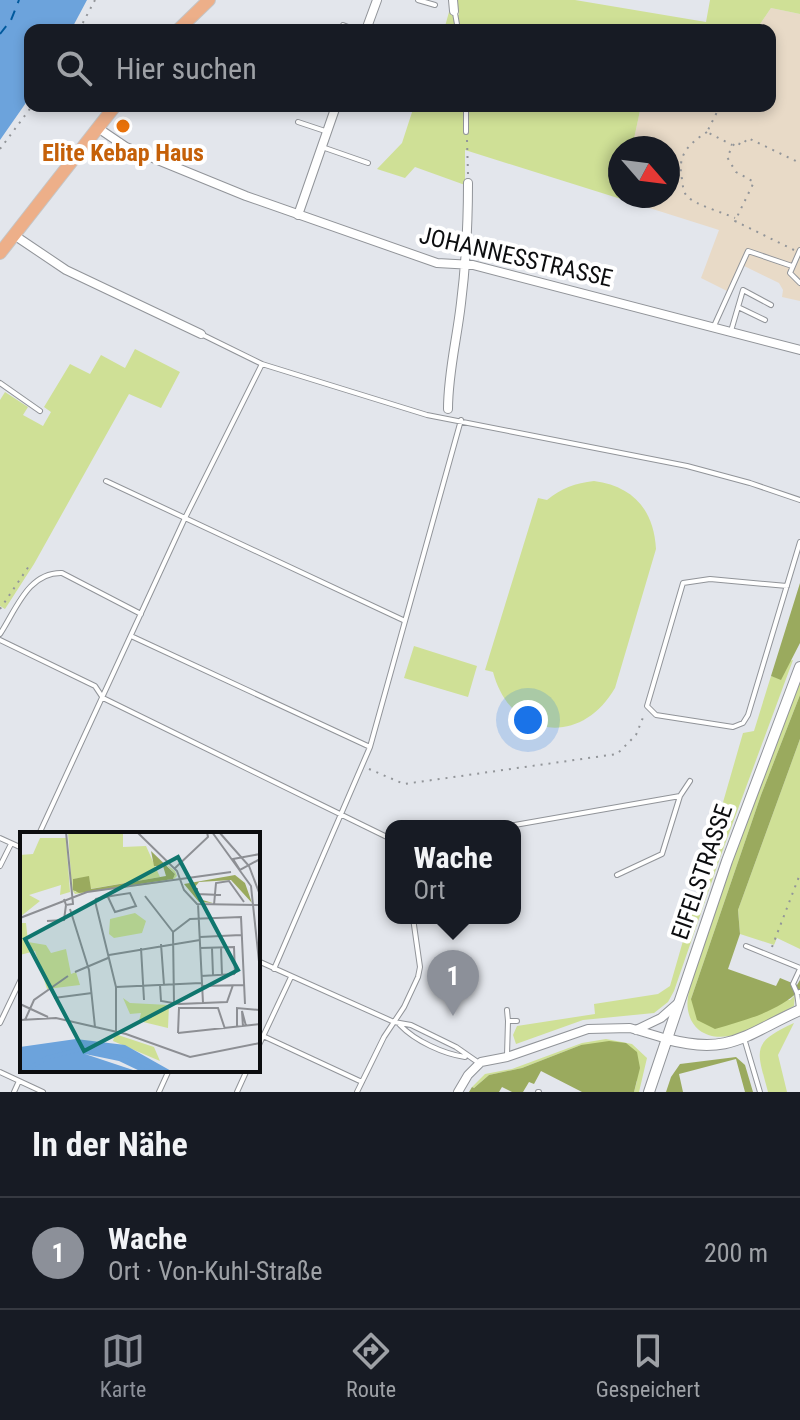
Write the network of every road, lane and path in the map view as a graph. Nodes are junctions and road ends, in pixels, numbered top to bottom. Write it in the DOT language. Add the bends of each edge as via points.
graph roads {
  1 [pos="95,0"];
  2 [pos="377,0"];
  3 [pos="418,0"];
  4 [pos="453,0"];
  5 [pos="206,1"];
  6 [pos="435,5"];
  7 [pos="454,11"];
  8 [pos="82,24"];
  9 [pos="184,24"];
  10 [pos="368,24"];
  11 [pos="457,24"];
  12 [pos="28,112"];
  13 [pos="110,112"];
  14 [pos="334,112"];
  15 [pos="466,112"];
  16 [pos="717,112"];
  17 [pos="298,122"];
  18 [pos="98,128"];
  19 [pos="327,132"];
  20 [pos="466,132"];
  21 [pos="707,132"];
  22 [pos="733,146"];
  23 [pos="322,147"];
  24 [pos="0,149"];
  25 [pos="368,163"];
  26 [pos="800,163"];
  27 [pos="468,183"];
  28 [pos="298,215"];
  29 [pos="736,218"];
  30 [pos="14,235"];
  31 [pos="799,251"];
  32 [pos="0,253"];
  33 [pos="464,265"];
  34 [pos="792,266"];
  35 [pos="800,283"];
  36 [pos="771,305"];
  37 [pos="738,307"];
  38 [pos="765,320"];
  39 [pos="714,326"];
  40 [pos="731,331"];
  41 [pos="201,334"];
  42 [pos="800,350"];
  43 [pos="262,364"];
  44 [pos="0,383"];
  45 [pos="448,409"];
  46 [pos="40,411"];
  47 [pos="461,420"];
  48 [pos="106,481"];
  49 [pos="800,500"];
  50 [pos="185,518"];
  51 [pos="800,542"];
  52 [pos="29,566"];
  53 [pos="787,586"];
  54 [pos="0,609"];
  55 [pos="141,614"];
  56 [pos="403,620"];
  57 [pos="131,636"];
  58 [pos="0,637"];
  59 [pos="800,667"];
  60 [pos="103,698"];
  61 [pos="647,706"];
  62 [pos="370,747"];
  63 [pos="362,766"];
  64 [pos="690,781"];
  65 [pos="680,796"];
  66 [pos="341,815"];
  67 [pos="521,824"];
  68 [pos="40,832"];
  69 [pos="385,836"];
  70 [pos="0,838"];
  71 [pos="11,844"];
  72 [pos="20,847"];
  73 [pos="0,866"];
  74 [pos="800,874"];
  75 [pos="617,875"];
  76 [pos="414,924"];
  77 [pos="746,946"];
  78 [pos="769,955"];
  79 [pos="260,962"];
  80 [pos="800,968"];
  81 [pos="274,969"];
  82 [pos="291,977"];
  83 [pos="19,990"];
  84 [pos="799,993"];
  85 [pos="678,1002"];
  86 [pos="507,1010"];
  87 [pos="800,1010"];
  88 [pos="508,1021"];
  89 [pos="517,1021"];
  90 [pos="394,1022"];
  91 [pos="0,1023"];
  92 [pos="400,1025"];
  93 [pos="636,1030"];
  94 [pos="263,1036"];
  95 [pos="744,1038"];
  96 [pos="667,1039"];
  97 [pos="260,1043"];
  98 [pos="467,1057"];
  99 [pos="507,1057"];
  100 [pos="479,1063"];
  101 [pos="0,1072"];
  102 [pos="168,1072"];
  103 [pos="246,1072"];
  104 [pos="19,1081"];
  105 [pos="362,1082"];
  106 [pos="14,1092"];
  107 [pos="43,1092"];
  108 [pos="159,1092"];
  109 [pos="237,1092"];
  110 [pos="357,1092"];
  111 [pos="458,1092"];
  112 [pos="649,1092"];
  113 [pos="760,1092"];
  1 -- 8 [label="path"];
  2 -- 10 [label="street"];
  3 -- 6 [label="lane"];
  4 -- 7 [label="street"];
  5 -- 9 [label="main road"];
  7 -- 11 [label="lane"];
  12 -- 24 [label="path"];
  13 -- 18 [label="main road"];
  14 -- 19 [label="street"];
  15 -- 20 [label="lane"];
  16 -- 21 [label="path"];
  17 -- 19 [label="lane"];
  18 -- 28 [label="street, JOHANNESSTRASSE" via="126,147"];
  18 -- 30 [label="main road"];
  19 -- 23 [label="street"];
  20 -- 27 [label="path"];
  21 -- 22 [label="path"];
  21 -- 29 [label="path" via="681,158 684,193"];
  22 -- 26 [label="path" via="748,138"];
  22 -- 29 [label="path" via="727,157 736,172 754,182"];
  23 -- 25 [label="lane"];
  23 -- 28 [label="street"];
  27 -- 33 [label="street"];
  28 -- 33 [label="street, JOHANNESSTRASSE" via="437,263"];
  29 -- 31 [label="path"];
  30 -- 32 [label="main road"];
  30 -- 41 [label="street" via="66,270"];
  31 -- 34 [label="lane"];
  33 -- 39 [label="street, JOHANNESSTRASSE"];
  33 -- 45 [label="street"];
  34 -- 35 [label="lane" via="790,273"];
  34 -- 39 [label="lane" via="748,251"];
  36 -- 37 [label="lane" via="743,290"];
  37 -- 38 [label="lane"];
  37 -- 40 [label="lane"];
  39 -- 40 [label="street, JOHANNESSTRASSE"];
  40 -- 42 [label="street, JOHANNESSTRASSE"];
  41 -- 43 [label="lane"];
  43 -- 47 [label="lane" via="427,415"];
  43 -- 50 [label="lane"];
  44 -- 46 [label="lane"];
  47 -- 49 [label="lane" via="687,466"];
  47 -- 56 [label="lane"];
  48 -- 50 [label="lane"];
  50 -- 55 [label="lane"];
  50 -- 56 [label="lane"];
  51 -- 53 [label="lane"];
  52 -- 54 [label="path"];
  53 -- 61 [label="lane" via="710,579 683,583"];
  53 -- 61 [label="lane" via="743,723 733,727 677,720 656,715"];
  55 -- 57 [label="lane"];
  55 -- 58 [label="lane" via="62,573 51,573 31,585"];
  56 -- 62 [label="lane"];
  57 -- 60 [label="lane"];
  57 -- 62 [label="lane"];
  58 -- 60 [label="lane" via="95,686"];
  59 -- 85 [label="street, EIFELSTRASSE"];
  60 -- 66 [label="lane"];
  60 -- 68 [label="lane"];
  61 -- 63 [label="path" via="636,735 617,754 404,784"];
  62 -- 63 [label="lane"];
  63 -- 66 [label="lane"];
  64 -- 65 [label="lane"];
  65 -- 67 [label="lane"];
  65 -- 75 [label="lane" via="662,854"];
  66 -- 69 [label="lane"];
  66 -- 81 [label="lane"];
  70 -- 71 [label="lane"];
  71 -- 72 [label="lane"];
  71 -- 73 [label="lane"];
  74 -- 78 [label="path"];
  76 -- 90 [label="lane" via="420,967"];
  77 -- 78 [label="lane"];
  78 -- 80 [label="lane"];
  79 -- 81 [label="lane"];
  80 -- 84 [label="lane" via="793,984"];
  81 -- 82 [label="lane"];
  82 -- 90 [label="lane"];
  82 -- 94 [label="lane"];
  83 -- 91 [label="lane"];
  84 -- 87 [label="lane"];
  85 -- 93 [label="street"];
  85 -- 96 [label="street, EIFELSTRASSE"];
  86 -- 88 [label="lane"];
  87 -- 95 [label="street"];
  88 -- 89 [label="lane"];
  88 -- 99 [label="lane"];
  90 -- 92 [label="lane"];
  90 -- 105 [label="lane"];
  92 -- 98 [label="lane" via="444,1051"];
  92 -- 98 [label="lane" via="411,1025"];
  93 -- 96 [label="street"];
  93 -- 99 [label="street" via="588,1029"];
  94 -- 97 [label="lane"];
  94 -- 105 [label="lane"];
  95 -- 96 [label="street" via="706,1047"];
  95 -- 113 [label="lane"];
  96 -- 112 [label="street, EIFELSTRASSE"];
  98 -- 100 [label="lane"];
  99 -- 100 [label="street"];
  100 -- 111 [label="street"];
  101 -- 104 [label="lane"];
  102 -- 108 [label="lane"];
  103 -- 109 [label="lane"];
  104 -- 106 [label="lane"];
  104 -- 107 [label="lane"];
  105 -- 110 [label="lane"];
}
